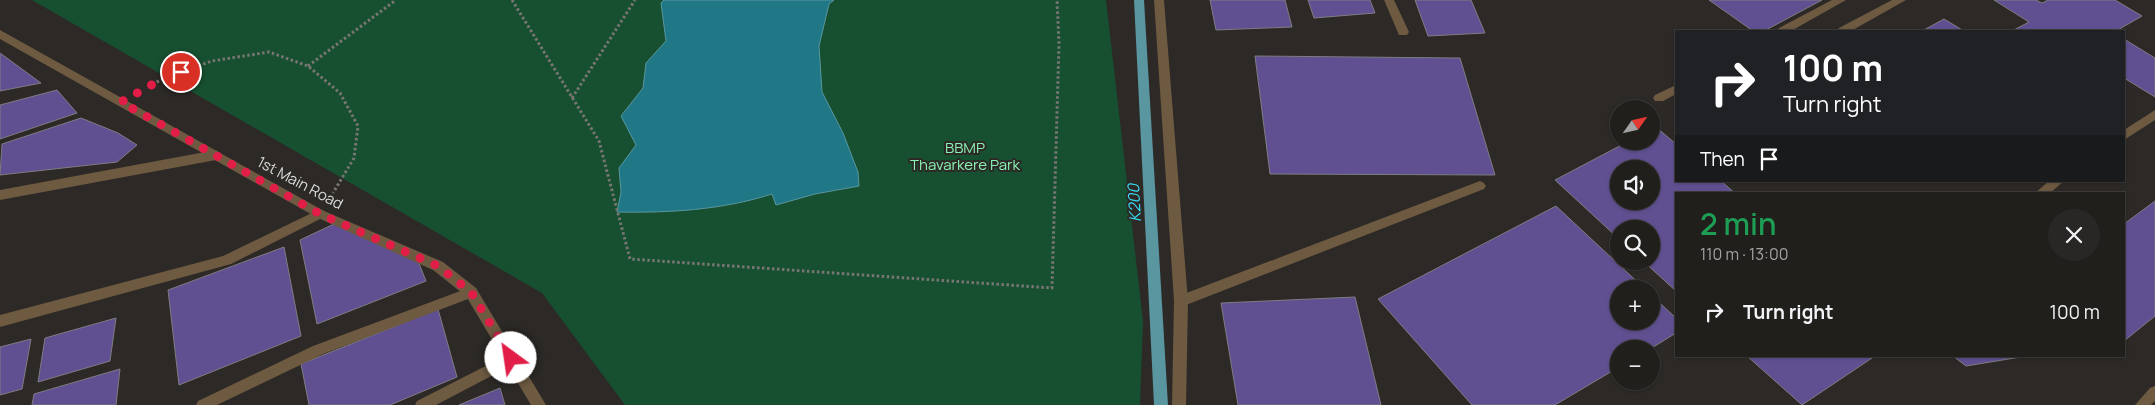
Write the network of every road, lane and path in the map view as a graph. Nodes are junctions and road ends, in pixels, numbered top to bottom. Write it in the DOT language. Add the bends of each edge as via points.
graph roads {
  1 [pos="396,0"];
  2 [pos="512,0"];
  3 [pos="635,0"];
  4 [pos="1057,0"];
  5 [pos="1159,0"];
  6 [pos="1389,0"];
  7 [pos="1841,0"];
  8 [pos="1901,0"];
  9 [pos="1785,30"];
  10 [pos="1845,30"];
  11 [pos="1403,32"];
  12 [pos="0,34"];
  13 [pos="308,66"];
  14 [pos="1675,89"];
  15 [pos="572,98"];
  16 [pos="1659,98"];
  17 [pos="121,102"];
  18 [pos="2155,114"];
  19 [pos="2125,135"];
  20 [pos="216,155"];
  21 [pos="2057,182"];
  22 [pos="1480,186"];
  23 [pos="2043,192"];
  24 [pos="0,195"];
  25 [pos="320,214"];
  26 [pos="471,292"];
  27 [pos="1181,301"];
  28 [pos="0,320"];
  29 [pos="511,358"];
  30 [pos="2155,392"];
  31 [pos="203,405"];
  32 [pos="422,405"];
  33 [pos="539,405"];
  34 [pos="1179,405"];
  35 [pos="2142,405"];
  1 -- 13 [label="path"];
  2 -- 15 [label="path"];
  3 -- 15 [label="path"];
  4 -- 15 [label="path" via="1059,44 1052,288 630,259 598,141"];
  5 -- 27 [label="street"];
  6 -- 11 [label="street"];
  7 -- 9 [label="street"];
  8 -- 10 [label="street"];
  12 -- 17 [label="street, 1st Main Road"];
  13 -- 17 [label="path" via="269,52 212,60 166,77"];
  13 -- 25 [label="path" via="340,93 358,126 354,158"];
  14 -- 16 [label="street"];
  17 -- 20 [label="street, 1st Main Road"];
  18 -- 19 [label="street"];
  20 -- 24 [label="street"];
  20 -- 25 [label="street, 1st Main Road"];
  21 -- 23 [label="street"];
  22 -- 27 [label="street"];
  25 -- 26 [label="street, 1st Main Road" via="438,266"];
  25 -- 28 [label="street" via="226,260"];
  26 -- 29 [label="street, 1st Main Road"];
  26 -- 31 [label="street" via="318,350"];
  27 -- 34 [label="street"];
  29 -- 32 [label="street"];
  29 -- 33 [label="street, 1st Main Road"];
  30 -- 35 [label="street"];
}
